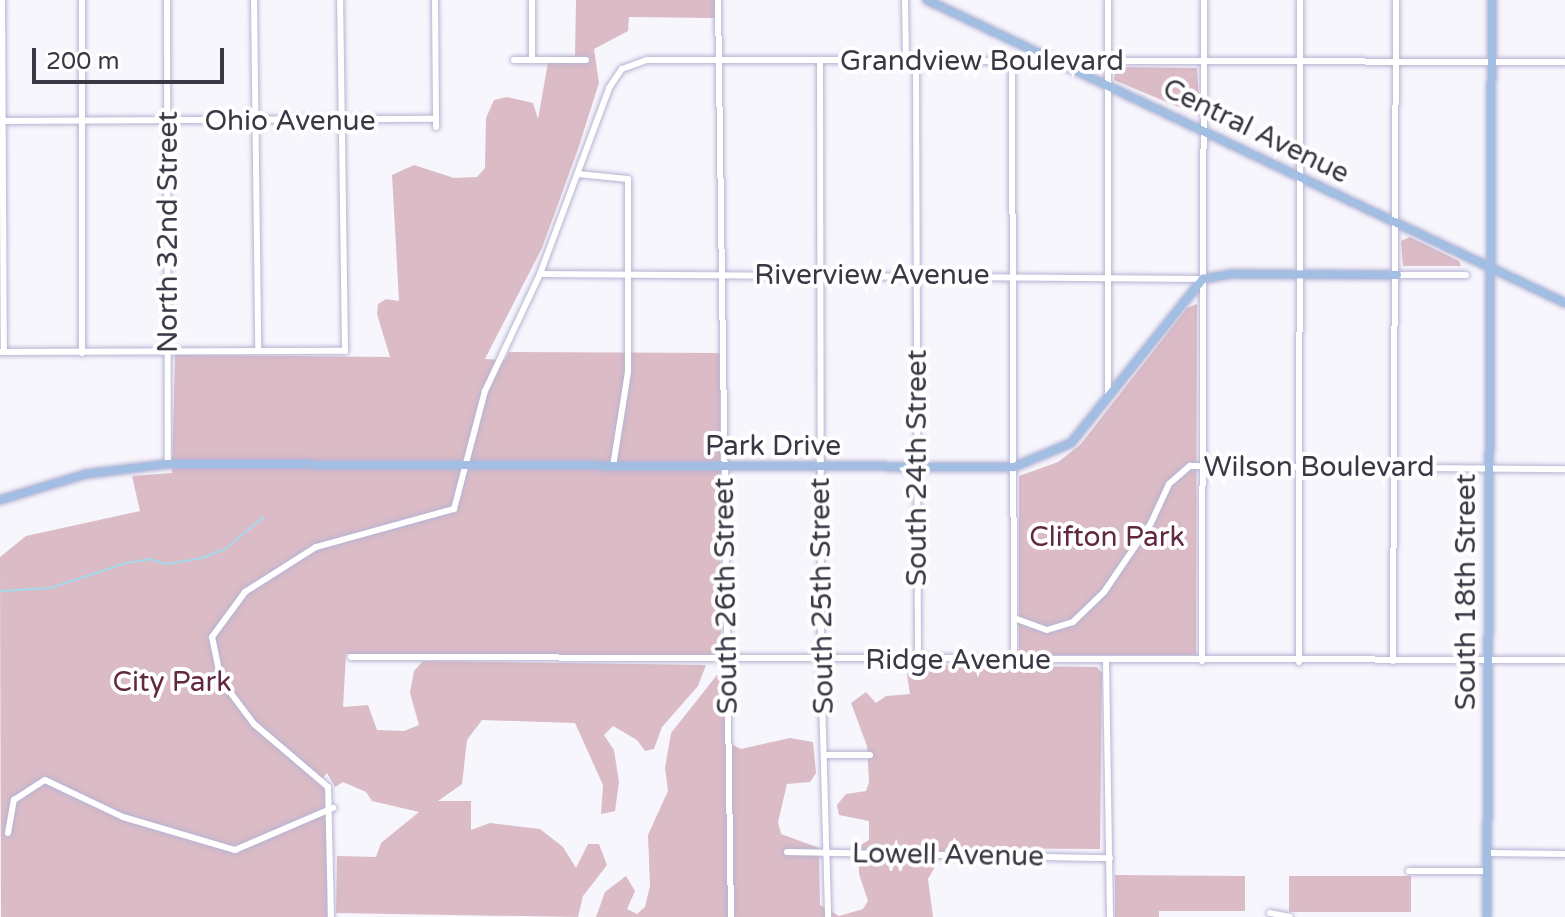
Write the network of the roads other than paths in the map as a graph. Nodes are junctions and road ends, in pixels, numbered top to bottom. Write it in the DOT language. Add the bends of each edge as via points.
graph roads {
  1 [pos="2,0"];
  2 [pos="82,0"];
  3 [pos="167,0"];
  4 [pos="254,0"];
  5 [pos="340,0"];
  6 [pos="435,0"];
  7 [pos="532,0"];
  8 [pos="718,0"];
  9 [pos="905,0"];
  10 [pos="927,0"];
  11 [pos="1108,0"];
  12 [pos="1204,0"];
  13 [pos="1300,0"];
  14 [pos="1396,0"];
  15 [pos="1492,0"];
  16 [pos="514,60"];
  17 [pos="532,60"];
  18 [pos="586,60"];
  19 [pos="820,60"];
  20 [pos="906,60"];
  21 [pos="916,60"];
  22 [pos="1012,60"];
  23 [pos="1055,60"];
  24 [pos="1109,61"];
  25 [pos="722,62"];
  26 [pos="1204,62"];
  27 [pos="1396,62"];
  28 [pos="1492,62"];
  29 [pos="1565,62"];
  30 [pos="1300,63"];
  31 [pos="1108,84"];
  32 [pos="1,121"];
  33 [pos="167,121"];
  34 [pos="255,121"];
  35 [pos="340,121"];
  36 [pos="82,122"];
  37 [pos="1203,130"];
  38 [pos="578,174"];
  39 [pos="1300,176"];
  40 [pos="1396,222"];
  41 [pos="1489,267"];
  42 [pos="540,274"];
  43 [pos="628,274"];
  44 [pos="724,275"];
  45 [pos="820,275"];
  46 [pos="916,275"];
  47 [pos="1013,275"];
  48 [pos="1108,275"];
  49 [pos="1299,275"];
  50 [pos="1397,275"];
  51 [pos="1466,275"];
  52 [pos="1203,279"];
  53 [pos="1565,303"];
  54 [pos="168,351"];
  55 [pos="258,351"];
  56 [pos="1,352"];
  57 [pos="82,353"];
  58 [pos="1108,399"];
  59 [pos="168,464"];
  60 [pos="1203,466"];
  61 [pos="613,467"];
  62 [pos="917,467"];
  63 [pos="1014,467"];
  64 [pos="464,468"];
  65 [pos="724,468"];
  66 [pos="821,468"];
  67 [pos="1299,468"];
  68 [pos="1394,468"];
  69 [pos="1489,468"];
  70 [pos="1565,469"];
  71 [pos="0,500"];
  72 [pos="1014,618"];
  73 [pos="351,657"];
  74 [pos="1014,659"];
  75 [pos="918,660"];
  76 [pos="1487,660"];
  77 [pos="1565,660"];
  78 [pos="821,661"];
  79 [pos="1106,661"];
  80 [pos="1202,661"];
  81 [pos="1393,661"];
  82 [pos="726,662"];
  83 [pos="1299,662"];
  84 [pos="824,755"];
  85 [pos="870,755"];
  86 [pos="333,808"];
  87 [pos="8,833"];
  88 [pos="787,852"];
  89 [pos="824,853"];
  90 [pos="1487,853"];
  91 [pos="1565,854"];
  92 [pos="1110,858"];
  93 [pos="1409,871"];
  94 [pos="1487,871"];
  95 [pos="1270,913"];
  96 [pos="331,917"];
  97 [pos="731,917"];
  98 [pos="828,917"];
  99 [pos="1110,917"];
  100 [pos="1290,917"];
  101 [pos="1487,917"];
  1 -- 32 [label="street"];
  2 -- 36 [label="street"];
  3 -- 33 [label="street, North 32nd Street"];
  4 -- 34 [label="street"];
  5 -- 35 [label="street"];
  6 -- 35 [label="street, Ohio Avenue" via="436,123"];
  7 -- 17 [label="street"];
  8 -- 25 [label="street, South 26th Street"];
  9 -- 20 [label="street"];
  10 -- 23 [label="main road, Central Avenue"];
  11 -- 24 [label="street"];
  12 -- 26 [label="street"];
  13 -- 30 [label="street"];
  14 -- 27 [label="street"];
  15 -- 28 [label="main road, South 18th Street"];
  16 -- 17 [label="street"];
  17 -- 18 [label="street"];
  19 -- 20 [label="street, Grandview Boulevard"];
  19 -- 25 [label="street, Grandview Boulevard"];
  19 -- 45 [label="street, South 25th Street"];
  20 -- 21 [label="street, Grandview Boulevard"];
  21 -- 22 [label="street, Grandview Boulevard"];
  21 -- 46 [label="street, South 24th Street"];
  22 -- 23 [label="street, Grandview Boulevard"];
  22 -- 47 [label="street"];
  23 -- 24 [label="street, Grandview Boulevard"];
  23 -- 31 [label="main road, Central Avenue"];
  24 -- 26 [label="street, Grandview Boulevard"];
  24 -- 31 [label="street"];
  25 -- 38 [label="street, Grandview Boulevard" via="647,60 622,69 609,88"];
  25 -- 44 [label="street, South 26th Street"];
  26 -- 30 [label="street, Grandview Boulevard"];
  26 -- 37 [label="street"];
  27 -- 28 [label="street, Grandview Boulevard"];
  27 -- 30 [label="street, Grandview Boulevard"];
  27 -- 40 [label="street"];
  28 -- 29 [label="street, Grandview Boulevard"];
  28 -- 41 [label="main road, South 18th Street"];
  30 -- 39 [label="street"];
  31 -- 37 [label="main road, Central Avenue"];
  31 -- 48 [label="street"];
  32 -- 36 [label="street, Ohio Avenue"];
  32 -- 56 [label="street"];
  33 -- 34 [label="street, Ohio Avenue"];
  33 -- 36 [label="street, Ohio Avenue"];
  33 -- 54 [label="street, North 32nd Street"];
  34 -- 35 [label="street, Ohio Avenue"];
  34 -- 55 [label="street"];
  35 -- 55 [label="street" via="345,351"];
  36 -- 57 [label="street"];
  37 -- 39 [label="main road, Central Avenue"];
  37 -- 52 [label="street"];
  38 -- 42 [label="street, Grandview Boulevard"];
  38 -- 43 [label="street" via="628,179"];
  39 -- 40 [label="main road, Central Avenue"];
  39 -- 49 [label="street"];
  40 -- 41 [label="main road, Central Avenue"];
  40 -- 50 [label="street"];
  41 -- 53 [label="main road, Central Avenue"];
  41 -- 69 [label="main road, South 18th Street"];
  42 -- 43 [label="street, Riverview Avenue"];
  42 -- 64 [label="street, Grandview Boulevard" via="490,378"];
  43 -- 44 [label="street, Riverview Avenue"];
  43 -- 61 [label="street" via="628,372"];
  44 -- 45 [label="street, Riverview Avenue"];
  44 -- 65 [label="street, South 26th Street"];
  45 -- 46 [label="street, Riverview Avenue"];
  45 -- 66 [label="street, South 25th Street"];
  46 -- 47 [label="street, Riverview Avenue"];
  46 -- 62 [label="street, South 24th Street"];
  47 -- 48 [label="street, Riverview Avenue"];
  47 -- 63 [label="street"];
  48 -- 52 [label="street, Riverview Avenue"];
  48 -- 58 [label="street"];
  49 -- 50 [label="main road"];
  49 -- 52 [label="main road"];
  49 -- 67 [label="street"];
  50 -- 51 [label="street"];
  50 -- 68 [label="street"];
  52 -- 58 [label="main road, Park Drive"];
  52 -- 60 [label="street"];
  54 -- 55 [label="street"];
  54 -- 57 [label="street"];
  54 -- 59 [label="street, North 32nd Street"];
  56 -- 57 [label="street"];
  58 -- 63 [label="main road, Park Drive" via="1071,443"];
  59 -- 64 [label="main road, Park Drive"];
  59 -- 71 [label="main road, Park Drive" via="86,474"];
  60 -- 67 [label="street, Wilson Boulevard"];
  60 -- 72 [label="street, Wilson Boulevard" via="1181,471 1169,484 1151,523 1104,592 1073,622 1047,630"];
  60 -- 80 [label="street"];
  61 -- 64 [label="main road, Park Drive"];
  61 -- 65 [label="main road, Park Drive"];
  62 -- 63 [label="main road, Park Drive"];
  62 -- 66 [label="main road, Park Drive"];
  62 -- 75 [label="street, South 24th Street"];
  63 -- 72 [label="street"];
  64 -- 86 [label="street, Grandview Boulevard" via="460,498 448,513 358,531 316,547 245,592 212,637 215,667 227,689 268,739 322,779"];
  65 -- 66 [label="main road, Park Drive"];
  65 -- 82 [label="street, South 26th Street"];
  66 -- 78 [label="street, South 25th Street"];
  67 -- 68 [label="street, Wilson Boulevard"];
  67 -- 83 [label="street"];
  68 -- 69 [label="street, Wilson Boulevard"];
  68 -- 81 [label="street"];
  69 -- 70 [label="street, Wilson Boulevard"];
  69 -- 76 [label="main road, South 18th Street"];
  72 -- 74 [label="street"];
  73 -- 82 [label="street, Ridge Avenue"];
  74 -- 75 [label="street, Ridge Avenue"];
  74 -- 79 [label="street, Ridge Avenue"];
  75 -- 78 [label="street, Ridge Avenue"];
  76 -- 77 [label="street, Ridge Avenue"];
  76 -- 81 [label="street, Ridge Avenue"];
  76 -- 90 [label="main road, South 18th Street"];
  78 -- 82 [label="street, Ridge Avenue"];
  78 -- 84 [label="street, South 25th Street"];
  79 -- 80 [label="street, Ridge Avenue"];
  79 -- 92 [label="street"];
  80 -- 83 [label="street, Ridge Avenue"];
  81 -- 83 [label="street, Ridge Avenue"];
  82 -- 97 [label="street, South 26th Street"];
  84 -- 85 [label="street"];
  84 -- 89 [label="street, South 25th Street"];
  86 -- 87 [label="street" via="235,850 135,821 45,780 14,800"];
  86 -- 96 [label="street"];
  88 -- 89 [label="street, Lowell Avenue"];
  89 -- 92 [label="street, Lowell Avenue"];
  89 -- 98 [label="street, South 25th Street"];
  90 -- 91 [label="street"];
  90 -- 94 [label="main road, South 18th Street"];
  92 -- 99 [label="street"];
  93 -- 94 [label="street"];
  94 -- 101 [label="main road, South 18th Street"];
  95 -- 100 [label="street"];
}
